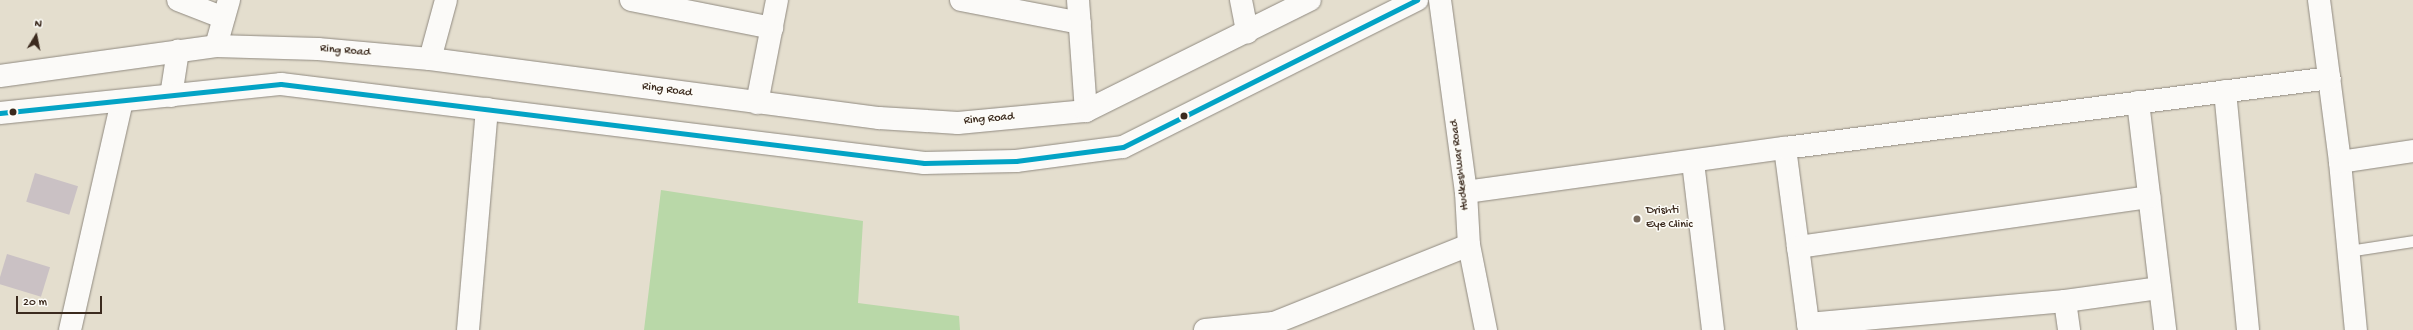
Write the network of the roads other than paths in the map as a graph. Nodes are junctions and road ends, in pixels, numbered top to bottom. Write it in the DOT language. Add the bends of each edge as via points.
graph roads {
  1 [pos="178,0"];
  2 [pos="446,0"];
  3 [pos="631,0"];
  4 [pos="777,0"];
  5 [pos="961,0"];
  6 [pos="1078,0"];
  7 [pos="1241,0"];
  8 [pos="1310,0"];
  9 [pos="1417,0"];
  10 [pos="1440,0"];
  11 [pos="2319,0"];
  12 [pos="227,9"];
  13 [pos="1080,23"];
  14 [pos="772,28"];
  15 [pos="1247,32"];
  16 [pos="216,46"];
  17 [pos="178,51"];
  18 [pos="430,59"];
  19 [pos="0,76"];
  20 [pos="2330,78"];
  21 [pos="2224,91"];
  22 [pos="171,96"];
  23 [pos="122,102"];
  24 [pos="2138,102"];
  25 [pos="757,103"];
  26 [pos="487,109"];
  27 [pos="1086,111"];
  28 [pos="0,112"];
  29 [pos="1785,148"];
  30 [pos="2413,151"];
  31 [pos="1693,162"];
  32 [pos="2340,162"];
  33 [pos="1466,192"];
  34 [pos="2149,197"];
  35 [pos="2413,240"];
  36 [pos="1469,245"];
  37 [pos="1798,247"];
  38 [pos="2348,251"];
  39 [pos="2160,288"];
  40 [pos="2065,301"];
  41 [pos="1274,326"];
  42 [pos="1809,327"];
  43 [pos="70,330"];
  44 [pos="468,330"];
  45 [pos="1205,330"];
  46 [pos="1486,330"];
  47 [pos="1713,330"];
  48 [pos="2070,330"];
  49 [pos="2165,330"];
  50 [pos="2248,330"];
  51 [pos="2356,330"];
  1 -- 12 [label="main road"];
  2 -- 18 [label="main road"];
  3 -- 14 [label="main road"];
  4 -- 14 [label="main road"];
  5 -- 13 [label="main road"];
  6 -- 13 [label="main road"];
  7 -- 15 [label="main road"];
  8 -- 15 [label="main road, Ring Road"];
  9 -- 26 [label="main road" via="1123,147 1016,161 924,163"];
  10 -- 33 [label="main road, Hudkeshwar Road"];
  11 -- 20 [label="main road"];
  12 -- 16 [label="main road"];
  13 -- 27 [label="main road"];
  14 -- 25 [label="main road"];
  15 -- 27 [label="main road, Ring Road"];
  16 -- 17 [label="main road, Ring Road"];
  16 -- 18 [label="main road, Ring Road" via="318,49"];
  17 -- 19 [label="main road, Ring Road"];
  17 -- 22 [label="main road"];
  18 -- 25 [label="main road, Ring Road"];
  20 -- 21 [label="main road"];
  20 -- 32 [label="main road"];
  21 -- 24 [label="main road"];
  21 -- 50 [label="main road"];
  22 -- 23 [label="main road"];
  22 -- 26 [label="main road" via="281,84"];
  23 -- 28 [label="main road"];
  23 -- 43 [label="main road"];
  24 -- 29 [label="main road"];
  24 -- 34 [label="main road"];
  25 -- 27 [label="main road, Ring Road" via="879,118 958,123"];
  26 -- 44 [label="main road"];
  29 -- 31 [label="main road"];
  29 -- 37 [label="main road"];
  30 -- 32 [label="main road"];
  31 -- 33 [label="main road"];
  31 -- 47 [label="main road"];
  32 -- 38 [label="main road"];
  33 -- 36 [label="main road, Hudkeshwar Road"];
  34 -- 37 [label="main road"];
  34 -- 39 [label="main road"];
  35 -- 38 [label="lane"];
  36 -- 41 [label="main road"];
  36 -- 46 [label="main road, Hudkeshwar Road"];
  37 -- 42 [label="main road"];
  38 -- 51 [label="main road"];
  39 -- 40 [label="main road"];
  39 -- 49 [label="main road"];
  40 -- 42 [label="main road"];
  40 -- 48 [label="main road"];
  41 -- 45 [label="main road"];
}
